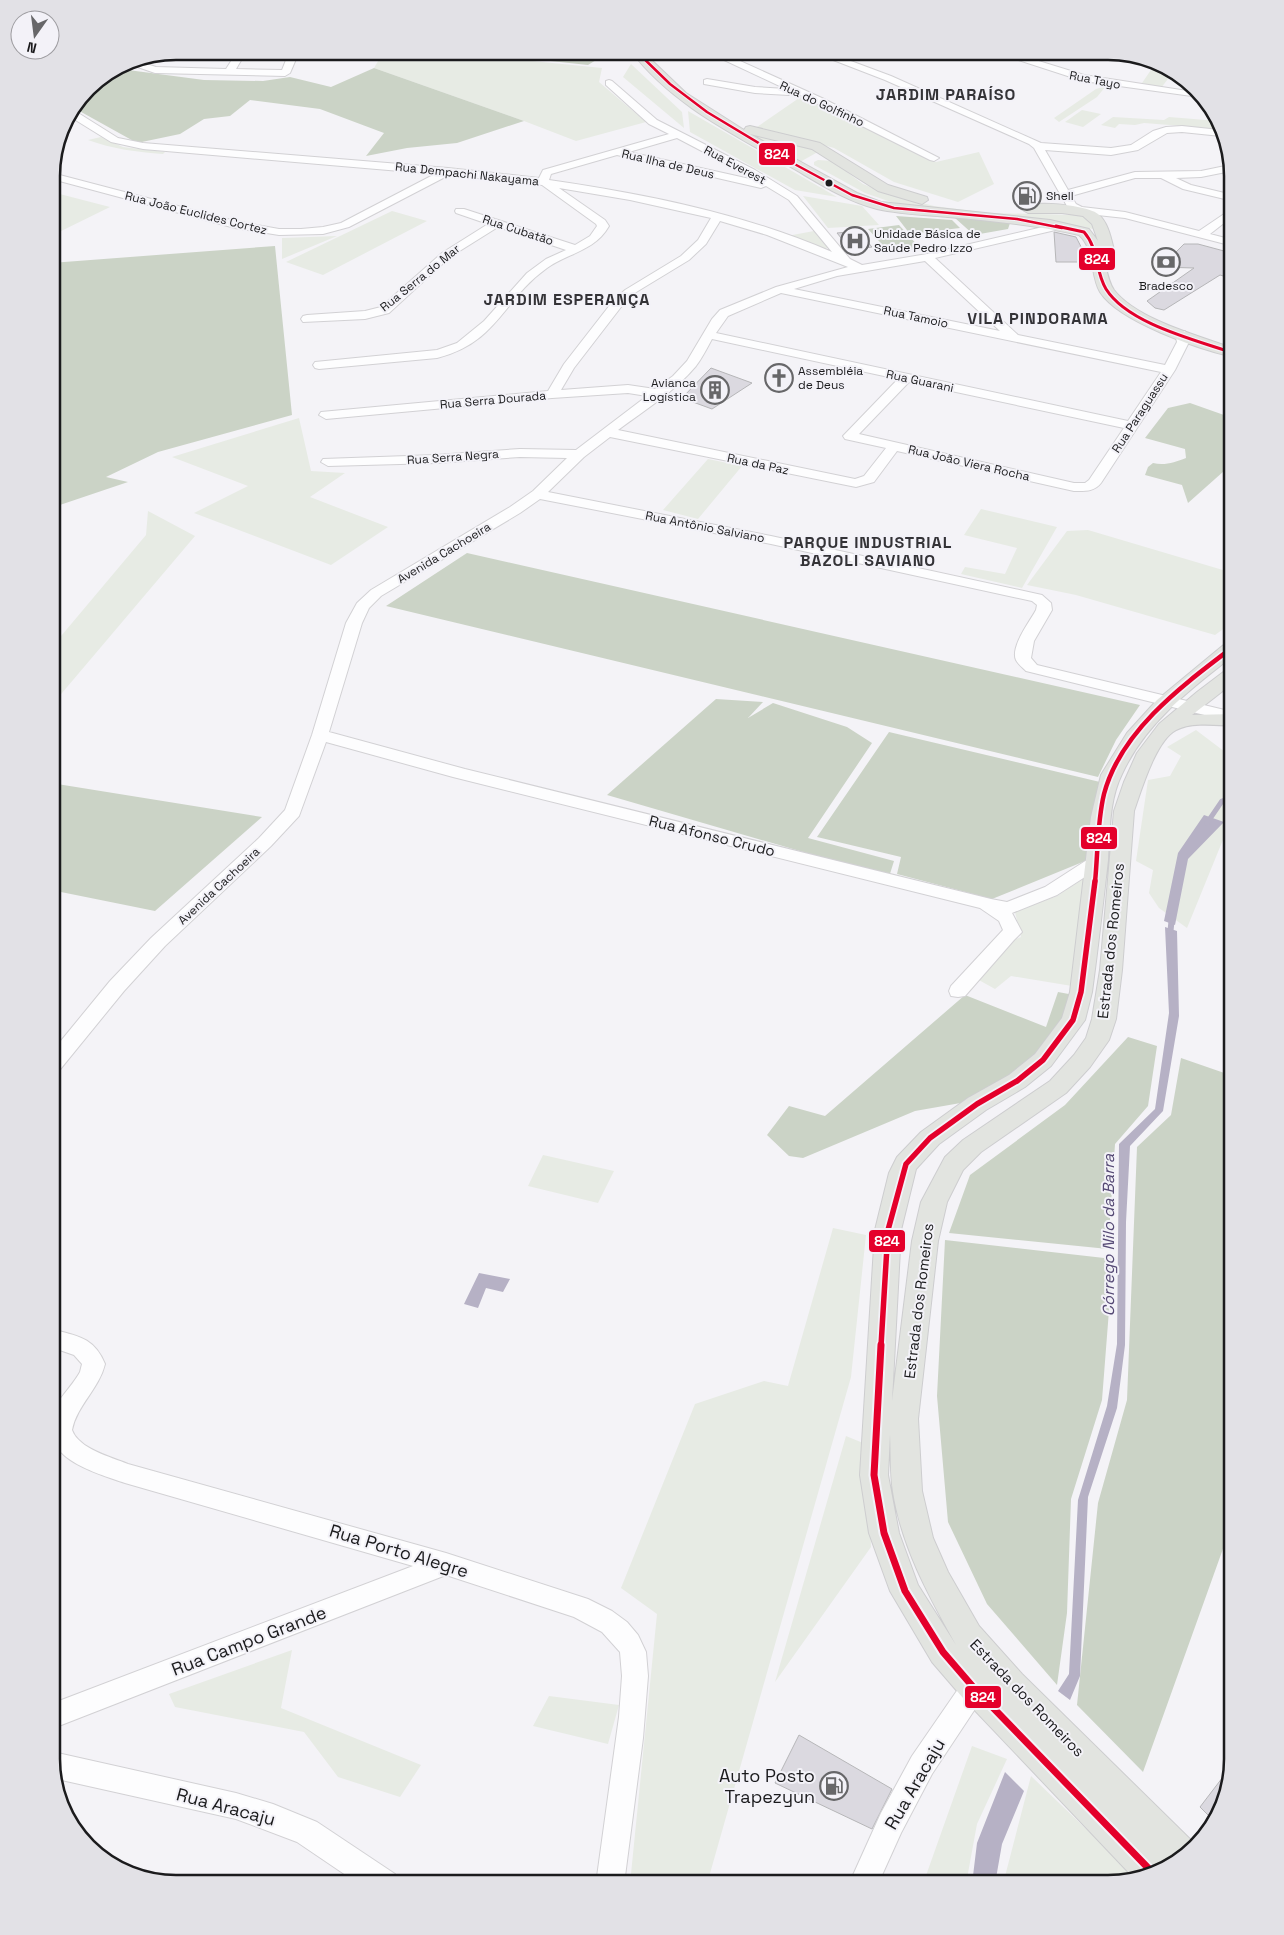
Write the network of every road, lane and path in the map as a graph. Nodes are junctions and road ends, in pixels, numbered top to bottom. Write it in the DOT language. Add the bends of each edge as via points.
graph roads {
  1 [pos="169,60"];
  2 [pos="235,60"];
  3 [pos="291,60"];
  4 [pos="643,60"];
  5 [pos="655,60"];
  6 [pos="729,60"];
  7 [pos="838,60"];
  8 [pos="1023,60"];
  9 [pos="166,61"];
  10 [pos="142,65"];
  11 [pos="229,72"];
  12 [pos="707,82"];
  13 [pos="609,84"];
  14 [pos="798,92"];
  15 [pos="1190,94"];
  16 [pos="77,117"];
  17 [pos="1215,133"];
  18 [pos="677,135"];
  19 [pos="1038,146"];
  20 [pos="615,152"];
  21 [pos="834,157"];
  22 [pos="934,158"];
  23 [pos="1224,169"];
  24 [pos="448,171"];
  25 [pos="1161,174"];
  26 [pos="60,178"];
  27 [pos="543,181"];
  28 [pos="779,189"];
  29 [pos="1065,194"];
  30 [pos="1224,196"];
  31 [pos="912,210"];
  32 [pos="1079,210"];
  33 [pos="460,211"];
  34 [pos="717,217"];
  35 [pos="1224,217"];
  36 [pos="1017,220"];
  37 [pos="497,223"];
  38 [pos="1060,226"];
  39 [pos="817,228"];
  40 [pos="770,233"];
  41 [pos="1201,234"];
  42 [pos="1007,238"];
  43 [pos="1224,240"];
  44 [pos="576,249"];
  45 [pos="927,257"];
  46 [pos="847,262"];
  47 [pos="860,268"];
  48 [pos="780,289"];
  49 [pos="307,319"];
  50 [pos="1181,334"];
  51 [pos="709,336"];
  52 [pos="1015,338"];
  53 [pos="1224,342"];
  54 [pos="1224,350"];
  55 [pos="319,365"];
  56 [pos="1169,370"];
  57 [pos="906,378"];
  58 [pos="552,394"];
  59 [pos="660,394"];
  60 [pos="326,415"];
  61 [pos="1132,426"];
  62 [pos="607,432"];
  63 [pos="894,446"];
  64 [pos="579,454"];
  65 [pos="328,462"];
  66 [pos="1088,487"];
  67 [pos="538,494"];
  68 [pos="1224,654"];
  69 [pos="1202,671"];
  70 [pos="1224,681"];
  71 [pos="1167,701"];
  72 [pos="1198,701"];
  73 [pos="1224,714"];
  74 [pos="1224,717"];
  75 [pos="1170,726"];
  76 [pos="320,734"];
  77 [pos="1096,862"];
  78 [pos="986,904"];
  79 [pos="958,991"];
  80 [pos="60,1056"];
  81 [pos="930,1138"];
  82 [pos="954,1164"];
  83 [pos="60,1341"];
  84 [pos="60,1430"];
  85 [pos="60,1430"];
  86 [pos="446,1564"];
  87 [pos="974,1688"];
  88 [pos="60,1714"];
  89 [pos="61,1767"];
  90 [pos="1178,1851"];
  91 [pos="1148,1868"];
  92 [pos="371,1875"];
  93 [pos="611,1875"];
  94 [pos="868,1875"];
  1 -- 11 [label="street"];
  2 -- 11 [label="street"];
  3 -- 11 [label="street" via="292,69 285,73"];
  4 -- 31 [label="main road" via="678,94 731,128 852,196"];
  5 -- 21 [label="main road" via="707,108 735,124 816,146"];
  6 -- 14 [label="street, Rua do Golfinho"];
  7 -- 19 [label="street" via="900,83"];
  8 -- 15 [label="street, Rua Tayo" via="1108,84"];
  9 -- 10 [label="street" via="155,70"];
  12 -- 14 [label="street" via="755,90"];
  13 -- 18 [label="street, Rua Everest" via="653,122"];
  14 -- 22 [label="street, Rua do Golfinho"];
  16 -- 24 [label="street, Rua Dempachi Nakayama" via="115,140 143,146"];
  17 -- 19 [label="street" via="1162,131 1142,144 1120,150"];
  18 -- 20 [label="street"];
  18 -- 28 [label="street, Rua Everest"];
  19 -- 29 [label="street"];
  20 -- 27 [label="street" via="546,172"];
  20 -- 28 [label="street, Rua Ilha de Deus"];
  21 -- 31 [label="main road" via="816,157 805,162 858,193"];
  21 -- 32 [label="main road" via="883,188 932,203 980,209"];
  23 -- 25 [label="street" via="1201,174"];
  24 -- 26 [label="street, Rua João Euclides Cortez" via="345,224 318,232 286,233 201,216"];
  24 -- 27 [label="street, Rua Dempachi Nakayama"];
  25 -- 29 [label="street" via="1135,175"];
  25 -- 30 [label="street" via="1187,187"];
  27 -- 34 [label="street, Rua Dempachi Nakayama"];
  27 -- 44 [label="street" via="603,226 587,243"];
  28 -- 39 [label="street, Rua Everest" via="793,198"];
  29 -- 32 [label="street" via="1072,206"];
  31 -- 36 [label="main road"];
  32 -- 41 [label="street" via="1125,215"];
  32 -- 53 [label="main road" via="1094,217 1098,223 1104,235 1113,277 1126,296 1173,323"];
  33 -- 37 [label="street, Rua Cubatão"];
  34 -- 40 [label="street, Rua Dempachi Nakayama"];
  34 -- 58 [label="street" via="702,242 685,258 629,292 617,304 568,367"];
  35 -- 41 [label="street"];
  36 -- 38 [label="main road"];
  36 -- 42 [label="street" via="1020,228"];
  37 -- 44 [label="street, Rua Cubatão"];
  37 -- 49 [label="street, Rua Serra do Mar" via="446,255 385,310 365,315"];
  38 -- 42 [label="street, Avenida Cachoeira"];
  38 -- 50 [label="main road" via="1089,235 1102,282 1116,300 1151,322"];
  39 -- 40 [label="street" via="796,233"];
  39 -- 46 [label="street, Rua Everest"];
  40 -- 46 [label="street, Rua Dempachi Nakayama"];
  41 -- 43 [label="street"];
  42 -- 45 [label="street, Avenida Cachoeira"];
  44 -- 55 [label="street" via="548,262 528,278 475,338 451,351"];
  45 -- 47 [label="street, Avenida Cachoeira"];
  45 -- 52 [label="street"];
  46 -- 47 [label="street, Rua Dempachi Nakayama"];
  47 -- 48 [label="street, Avenida Cachoeira"];
  48 -- 51 [label="street, Avenida Cachoeira" via="724,313"];
  48 -- 52 [label="street, Rua Tamoio"];
  50 -- 54 [label="main road"];
  50 -- 56 [label="street, Rua Paraguassu" via="1183,342"];
  51 -- 57 [label="street, Rua Guarani"];
  51 -- 59 [label="street, Avenida Cachoeira" via="692,362"];
  52 -- 56 [label="street, Rua Tamoio"];
  56 -- 61 [label="street, Rua Paraguassu"];
  57 -- 61 [label="street, Rua Guarani"];
  57 -- 63 [label="street, Rua João Viera Rocha" via="850,436"];
  58 -- 59 [label="street, Rua Serra Dourada" via="628,390"];
  58 -- 60 [label="street, Rua Serra Dourada"];
  59 -- 62 [label="street, Avenida Cachoeira"];
  61 -- 66 [label="street, Rua Paraguassu" via="1094,484"];
  62 -- 63 [label="street, Rua da Paz" via="856,483 868,479"];
  62 -- 64 [label="street, Avenida Cachoeira"];
  63 -- 66 [label="street, Rua João Viera Rocha" via="1074,487"];
  64 -- 65 [label="street, Rua Serra Negra" via="520,453"];
  64 -- 67 [label="street, Avenida Cachoeira"];
  67 -- 71 [label="street, Rua Antônio Salviano" via="771,540 1037,598 1044,603 1044,610 1023,646 1022,654 1032,668"];
  67 -- 76 [label="street, Avenida Cachoeira" via="376,593 362,606"];
  68 -- 69 [label="main road, Estrada dos Romeiros"];
  69 -- 71 [label="main road, Estrada dos Romeiros"];
  69 -- 72 [label="main road"];
  70 -- 72 [label="main road, Estrada dos Romeiros"];
  71 -- 72 [label="street"];
  71 -- 77 [label="main road, Estrada dos Romeiros" via="1139,730 1111,775 1102,807"];
  72 -- 73 [label="main road"];
  72 -- 75 [label="main road, Estrada dos Romeiros"];
  74 -- 75 [label="main road"];
  75 -- 82 [label="main road, Estrada dos Romeiros" via="1157,737 1146,755 1124,811 1111,970 1104,1018 1097,1040 1082,1062 1058,1087 972,1146"];
  76 -- 78 [label="street, Rua Afonso Crudo" via="468,775"];
  76 -- 80 [label="street, Avenida Cachoeira" via="293,812 158,942"];
  77 -- 78 [label="street" via="1051,891 1009,908"];
  77 -- 81 [label="main road, Estrada dos Romeiros" via="1081,992 1073,1020 1043,1060 1017,1081 977,1104"];
  78 -- 79 [label="street, Rua Afonso Crudo" via="1007,918 1014,932"];
  81 -- 82 [label="main road"];
  81 -- 87 [label="main road, Estrada dos Romeiros" via="906,1164 888,1230 874,1475 884,1533 905,1591 942,1652"];
  82 -- 90 [label="main road, Estrada dos Romeiros" via="934,1202 926,1234 904,1419 907,1491 918,1538 936,1580 968,1636 1011,1684"];
  83 -- 85 [label="street, Rua Porto Alegre" via="92,1356 93,1366 89,1378 62,1419"];
  84 -- 86 [label="street, Rua Porto Alegre" via="64,1441 78,1452 125,1472"];
  86 -- 88 [label="street, Rua Campo Grande"];
  86 -- 93 [label="street, Rua Porto Alegre" via="593,1613 618,1629 633,1652 633,1701"];
  87 -- 91 [label="main road, Estrada dos Romeiros"];
  87 -- 94 [label="street, Rua Aracaju" via="922,1765"];
  89 -- 92 [label="street, Rua Aracaju" via="236,1806 273,1818 306,1832"];
}
